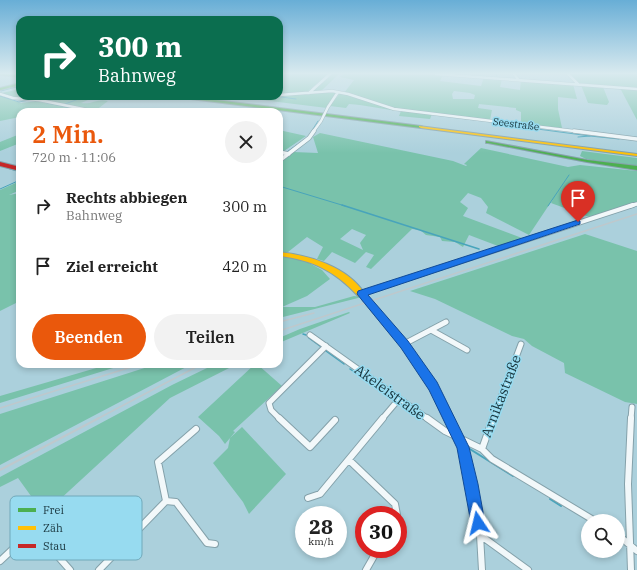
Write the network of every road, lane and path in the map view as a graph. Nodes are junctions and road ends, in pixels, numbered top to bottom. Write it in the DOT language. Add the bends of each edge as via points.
graph roads {
  1 [pos="42,101"];
  2 [pos="211,101"];
  3 [pos="234,101"];
  4 [pos="332,101"];
  5 [pos="367,101"];
  6 [pos="78,108"];
  7 [pos="268,108"];
  8 [pos="283,110"];
  9 [pos="361,120"];
  10 [pos="637,139"];
  11 [pos="283,153"];
  12 [pos="637,153"];
  13 [pos="289,154"];
  14 [pos="283,158"];
  15 [pos="0,164"];
  16 [pos="16,168"];
  17 [pos="637,168"];
  18 [pos="637,204"];
  19 [pos="283,254"];
  20 [pos="361,294"];
  21 [pos="446,322"];
  22 [pos="431,330"];
  23 [pos="310,335"];
  24 [pos="404,344"];
  25 [pos="521,344"];
  26 [pos="326,346"];
  27 [pos="467,350"];
  28 [pos="399,399"];
  29 [pos="632,407"];
  30 [pos="336,420"];
  31 [pos="196,429"];
  32 [pos="458,436"];
  33 [pos="482,449"];
  34 [pos="349,460"];
  35 [pos="308,498"];
  36 [pos="166,501"];
  37 [pos="395,506"];
  38 [pos="583,514"];
  39 [pos="142,527"];
  40 [pos="480,535"];
  41 [pos="625,541"];
  42 [pos="215,544"];
  43 [pos="630,546"];
  44 [pos="10,551"];
  45 [pos="637,551"];
  46 [pos="373,558"];
  47 [pos="0,560"];
  48 [pos="62,560"];
  49 [pos="109,560"];
  50 [pos="70,570"];
  51 [pos="99,570"];
  52 [pos="366,570"];
  53 [pos="482,570"];
  54 [pos="528,570"];
  55 [pos="631,570"];
  1 -- 6 [label="street"];
  2 -- 7 [label="main road"];
  3 -- 12 [label="main road"];
  4 -- 13 [label="street, bridge" via="309,138"];
  5 -- 10 [label="street, Seestraße" via="394,109"];
  8 -- 9 [label="main road"];
  9 -- 12 [label="main road"];
  9 -- 17 [label="main road"];
  11 -- 13 [label="street"];
  13 -- 14 [label="street"];
  15 -- 16 [label="main road"];
  18 -- 20 [label="street"];
  19 -- 20 [label="main road" via="304,256 334,268 352,282"];
  20 -- 24 [label="street"];
  21 -- 22 [label="street"];
  22 -- 24 [label="street"];
  22 -- 27 [label="street"];
  23 -- 26 [label="street, Akeleistraße"];
  24 -- 32 [label="street" via="433,386"];
  25 -- 33 [label="street, Arnikastraße"];
  26 -- 28 [label="street, Akeleistraße"];
  26 -- 30 [label="street" via="269,403 271,410 310,447"];
  28 -- 32 [label="street, Akeleistraße" via="445,431"];
  28 -- 34 [label="street"];
  29 -- 43 [label="street" via="628,444"];
  31 -- 36 [label="street" via="158,462"];
  32 -- 33 [label="street, Akeleistraße"];
  32 -- 40 [label="street" via="472,484"];
  33 -- 38 [label="street, Akeleistraße" via="492,459"];
  34 -- 35 [label="street" via="320,494"];
  34 -- 37 [label="street"];
  36 -- 39 [label="street"];
  36 -- 42 [label="street" via="176,502 207,543"];
  40 -- 53 [label="street"];
  40 -- 54 [label="street"];
  41 -- 43 [label="street"];
  43 -- 45 [label="street"];
  43 -- 55 [label="street"];
  44 -- 47 [label="street"];
  46 -- 52 [label="street"];
  48 -- 50 [label="street"];
  49 -- 51 [label="street"];
}
